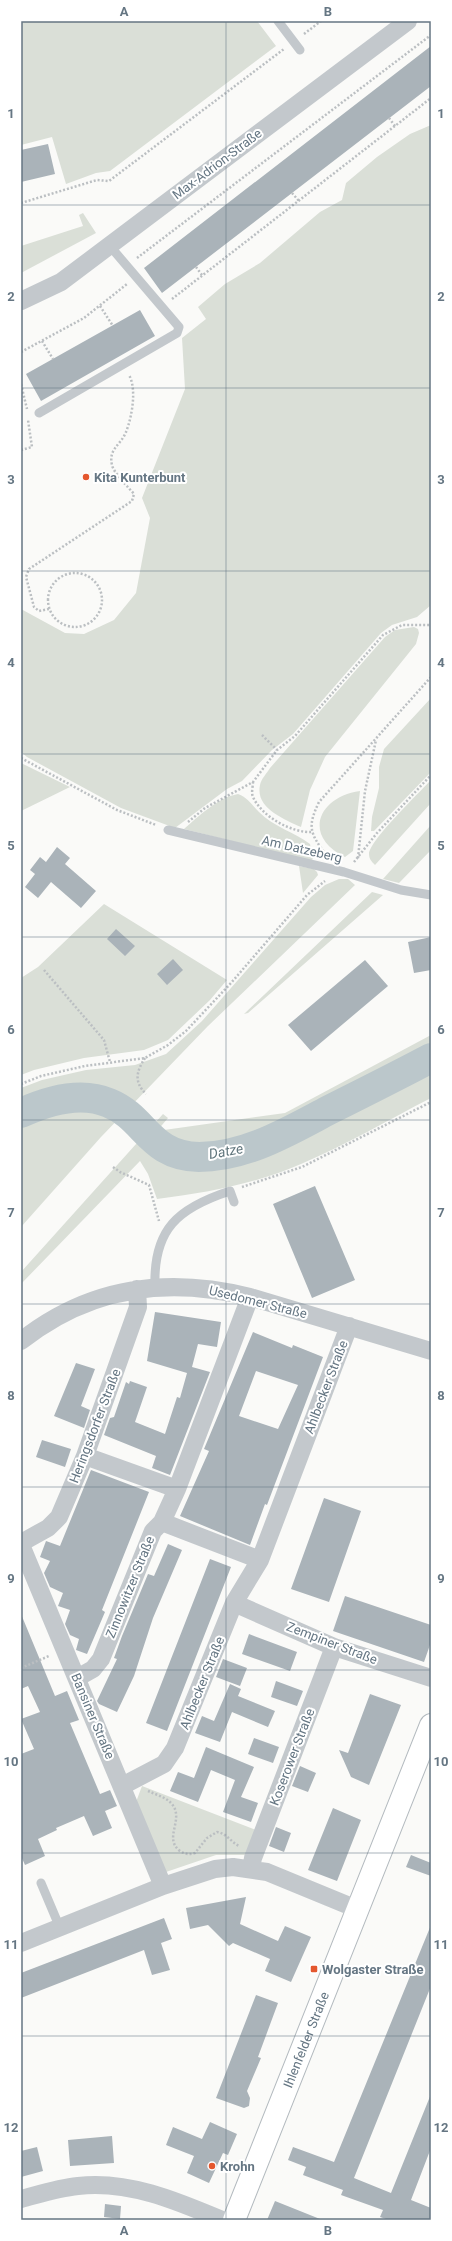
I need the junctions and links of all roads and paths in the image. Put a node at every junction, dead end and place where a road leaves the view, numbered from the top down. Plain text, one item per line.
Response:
1 (278, 21) edge
2 (321, 21) edge
3 (408, 21) edge
4 (431, 35) edge
5 (294, 41) junction
6 (300, 50) dead end
7 (431, 98) edge
8 (389, 118) dead end
9 (395, 126) junction
10 (292, 193) dead end
11 (299, 201) junction
12 (21, 203) edge
13 (109, 245) junction
14 (128, 266) junction
15 (196, 267) dead end
16 (136, 276) junction
17 (202, 276) junction
18 (21, 301) edge
19 (100, 306) junction
20 (162, 306) junction
21 (113, 326) dead end
22 (42, 341) junction
23 (21, 352) edge
24 (53, 360) dead end
25 (122, 365) junction
26 (39, 413) dead end
27 (49, 609) junction
28 (431, 625) edge
29 (431, 677) edge
30 (262, 735) dead end
31 (376, 738) junction
32 (277, 750) junction
33 (21, 758) edge
34 (431, 775) edge
35 (253, 782) junction
36 (172, 832) junction
37 (312, 832) junction
38 (344, 872) junction
39 (431, 895) edge
40 (44, 970) dead end
41 (145, 1058) junction
42 (110, 1062) junction
43 (21, 1084) edge
44 (146, 1094) dead end
45 (431, 1102) edge
46 (113, 1167) dead end
47 (230, 1191) junction
48 (234, 1202) dead end
49 (162, 1239) junction
50 (156, 1287) junction
51 (137, 1290) junction
52 (250, 1297) junction
53 (349, 1326) junction
54 (21, 1341) edge
55 (431, 1351) edge
56 (85, 1456) junction
57 (177, 1489) junction
58 (162, 1522) junction
59 (21, 1544) edge
60 (260, 1560) junction
61 (234, 1604) junction
62 (334, 1647) junction
63 (64, 1649) junction
64 (21, 1668) edge
65 (77, 1678) junction
66 (431, 1678) edge
67 (431, 1725) edge
68 (128, 1783) junction
69 (253, 1860) junction
70 (41, 1884) dead end
71 (163, 1886) junction
72 (357, 1909) junction
73 (60, 1928) junction
74 (21, 1943) edge
75 (21, 2199) edge
76 (222, 2220) edge
77 (234, 2220) edge

1 - 5 lane
2 - 5 path
3 - 13 street, Max-Adrion-Straße
4 - 14 path
5 - 6 lane
5 - 12 path
7 - 9 path
8 - 9 path
9 - 11 path
10 - 11 path
11 - 17 path
13 - 14 lane
13 - 18 street, Max-Adrion-Straße
14 - 16 lane
15 - 17 path
16 - 19 path
16 - 20 lane
17 - 20 path
19 - 21 path
19 - 22 path
20 - 25 lane
22 - 23 path
22 - 24 path
25 - 26 lane
25 - 27 path
27 - 27 path
28 - 32 path
29 - 31 path
30 - 32 path
31 - 34 path
31 - 37 path
32 - 35 path
33 - 36 path
35 - 36 path
35 - 37 path
36 - 38 lane, Am Datzeberg
37 - 38 path
38 - 39 lane, Am Datzeberg
38 - 41 path
40 - 42 path
41 - 42 path
41 - 44 path
42 - 43 path
45 - 47 path
46 - 49 path
47 - 48 lane
47 - 49 lane
49 - 50 lane
50 - 51 street, Usedomer Straße
50 - 52 street, Usedomer Straße
51 - 54 street, Usedomer Straße
51 - 56 street, Heringsdorfer Straße
52 - 53 street, Usedomer Straße
52 - 57 street, Zinnowitzer Straße
53 - 55 street, Usedomer Straße
53 - 60 street, Ahlbecker Straße
56 - 57 street
56 - 59 street, Heringsdorfer Straße
57 - 58 street, Zinnowitzer Straße
58 - 60 street
58 - 65 street, Zinnowitzer Straße
59 - 63 street, Bansiner Straße
60 - 61 street, Ahlbecker Straße
61 - 62 street, Zempiner Straße
61 - 68 street, Ahlbecker Straße
62 - 66 street, Zempiner Straße
62 - 69 street, Koserower Straße
63 - 64 path
63 - 65 street, Bansiner Straße
65 - 68 street, Bansiner Straße
67 - 72 main road, Ihlenfelder Straße
68 - 69 path
68 - 71 street, Bansiner Straße
69 - 71 street
69 - 72 street
70 - 73 lane
71 - 73 street
72 - 77 main road, Ihlenfelder Straße
73 - 74 street
75 - 76 street

